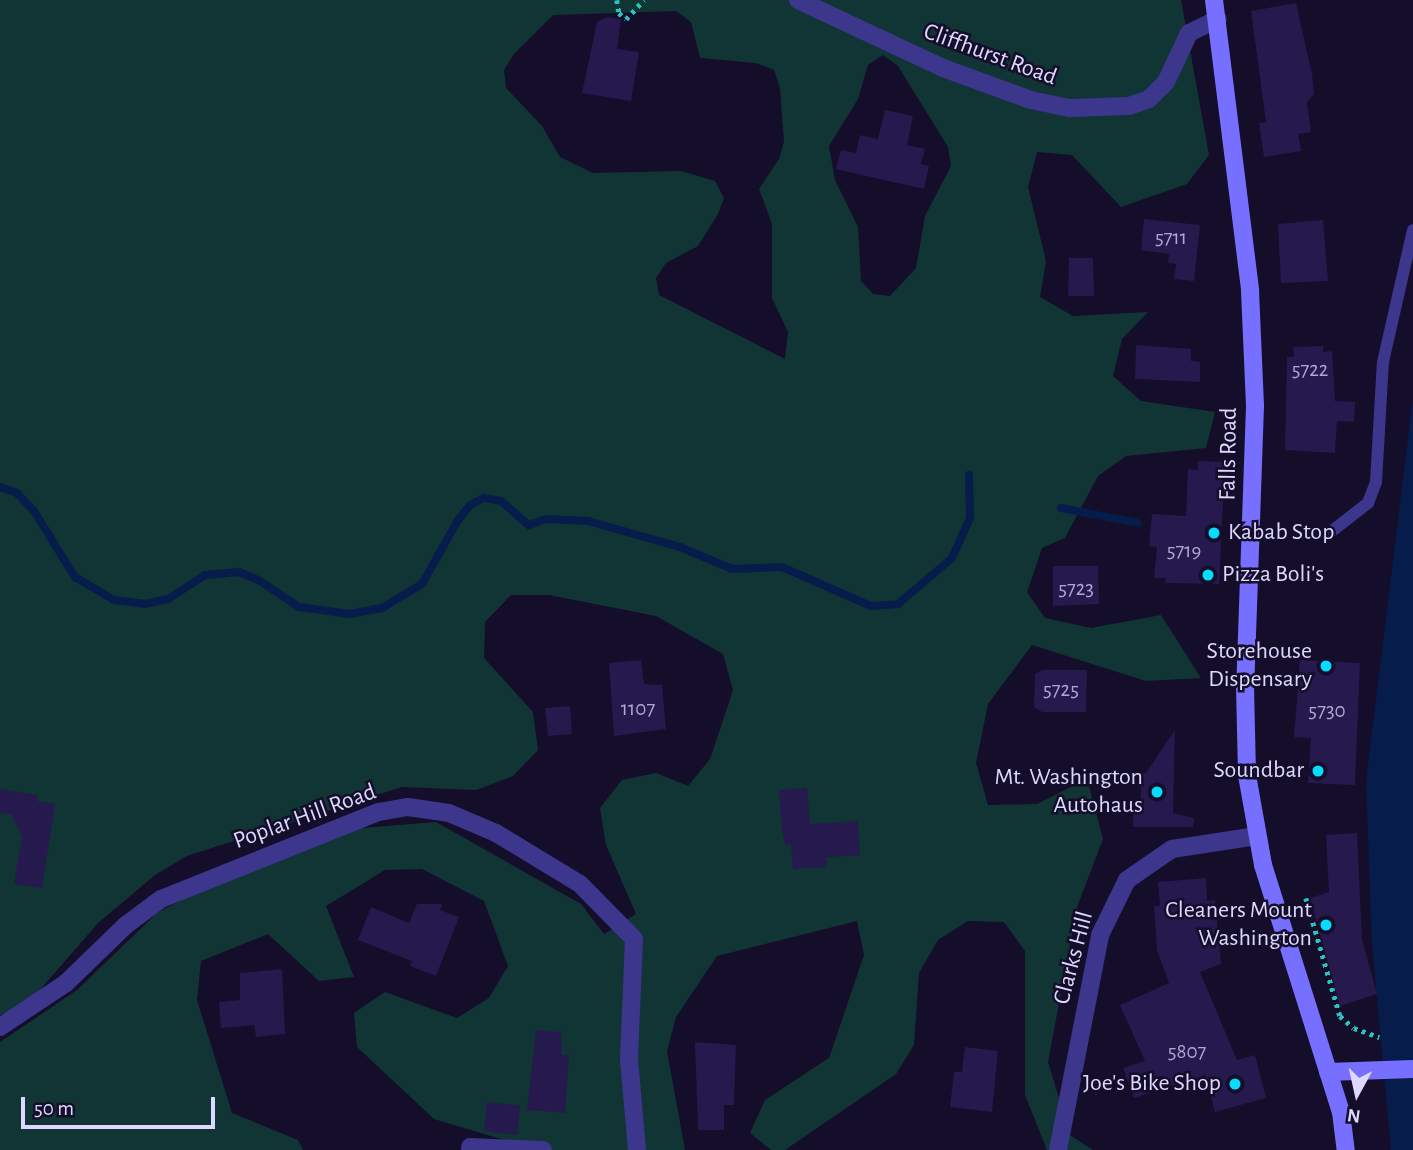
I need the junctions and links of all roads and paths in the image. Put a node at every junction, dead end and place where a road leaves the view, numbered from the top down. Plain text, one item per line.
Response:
1 (617, 0) edge
2 (643, 0) edge
3 (799, 0) edge
4 (1214, 0) edge
5 (1218, 19) junction
6 (1413, 230) edge
7 (1332, 531) dead end
8 (1257, 836) junction
9 (1306, 898) dead end
10 (0, 1027) edge
11 (1379, 1037) dead end
12 (1413, 1069) edge
13 (1328, 1072) junction
14 (470, 1147) dead end
15 (543, 1150) edge
16 (637, 1150) edge
17 (1058, 1150) edge
18 (1346, 1150) edge

1 - 2 path
3 - 5 street, Cliffhurst Road
4 - 5 main road, Falls Road
5 - 8 main road, Falls Road
6 - 7 lane
8 - 13 main road, Falls Road
8 - 17 street, Clarks Hill
9 - 11 path
10 - 16 street, Poplar Hill Road
12 - 13 main road
13 - 18 main road, Falls Road
14 - 15 street

